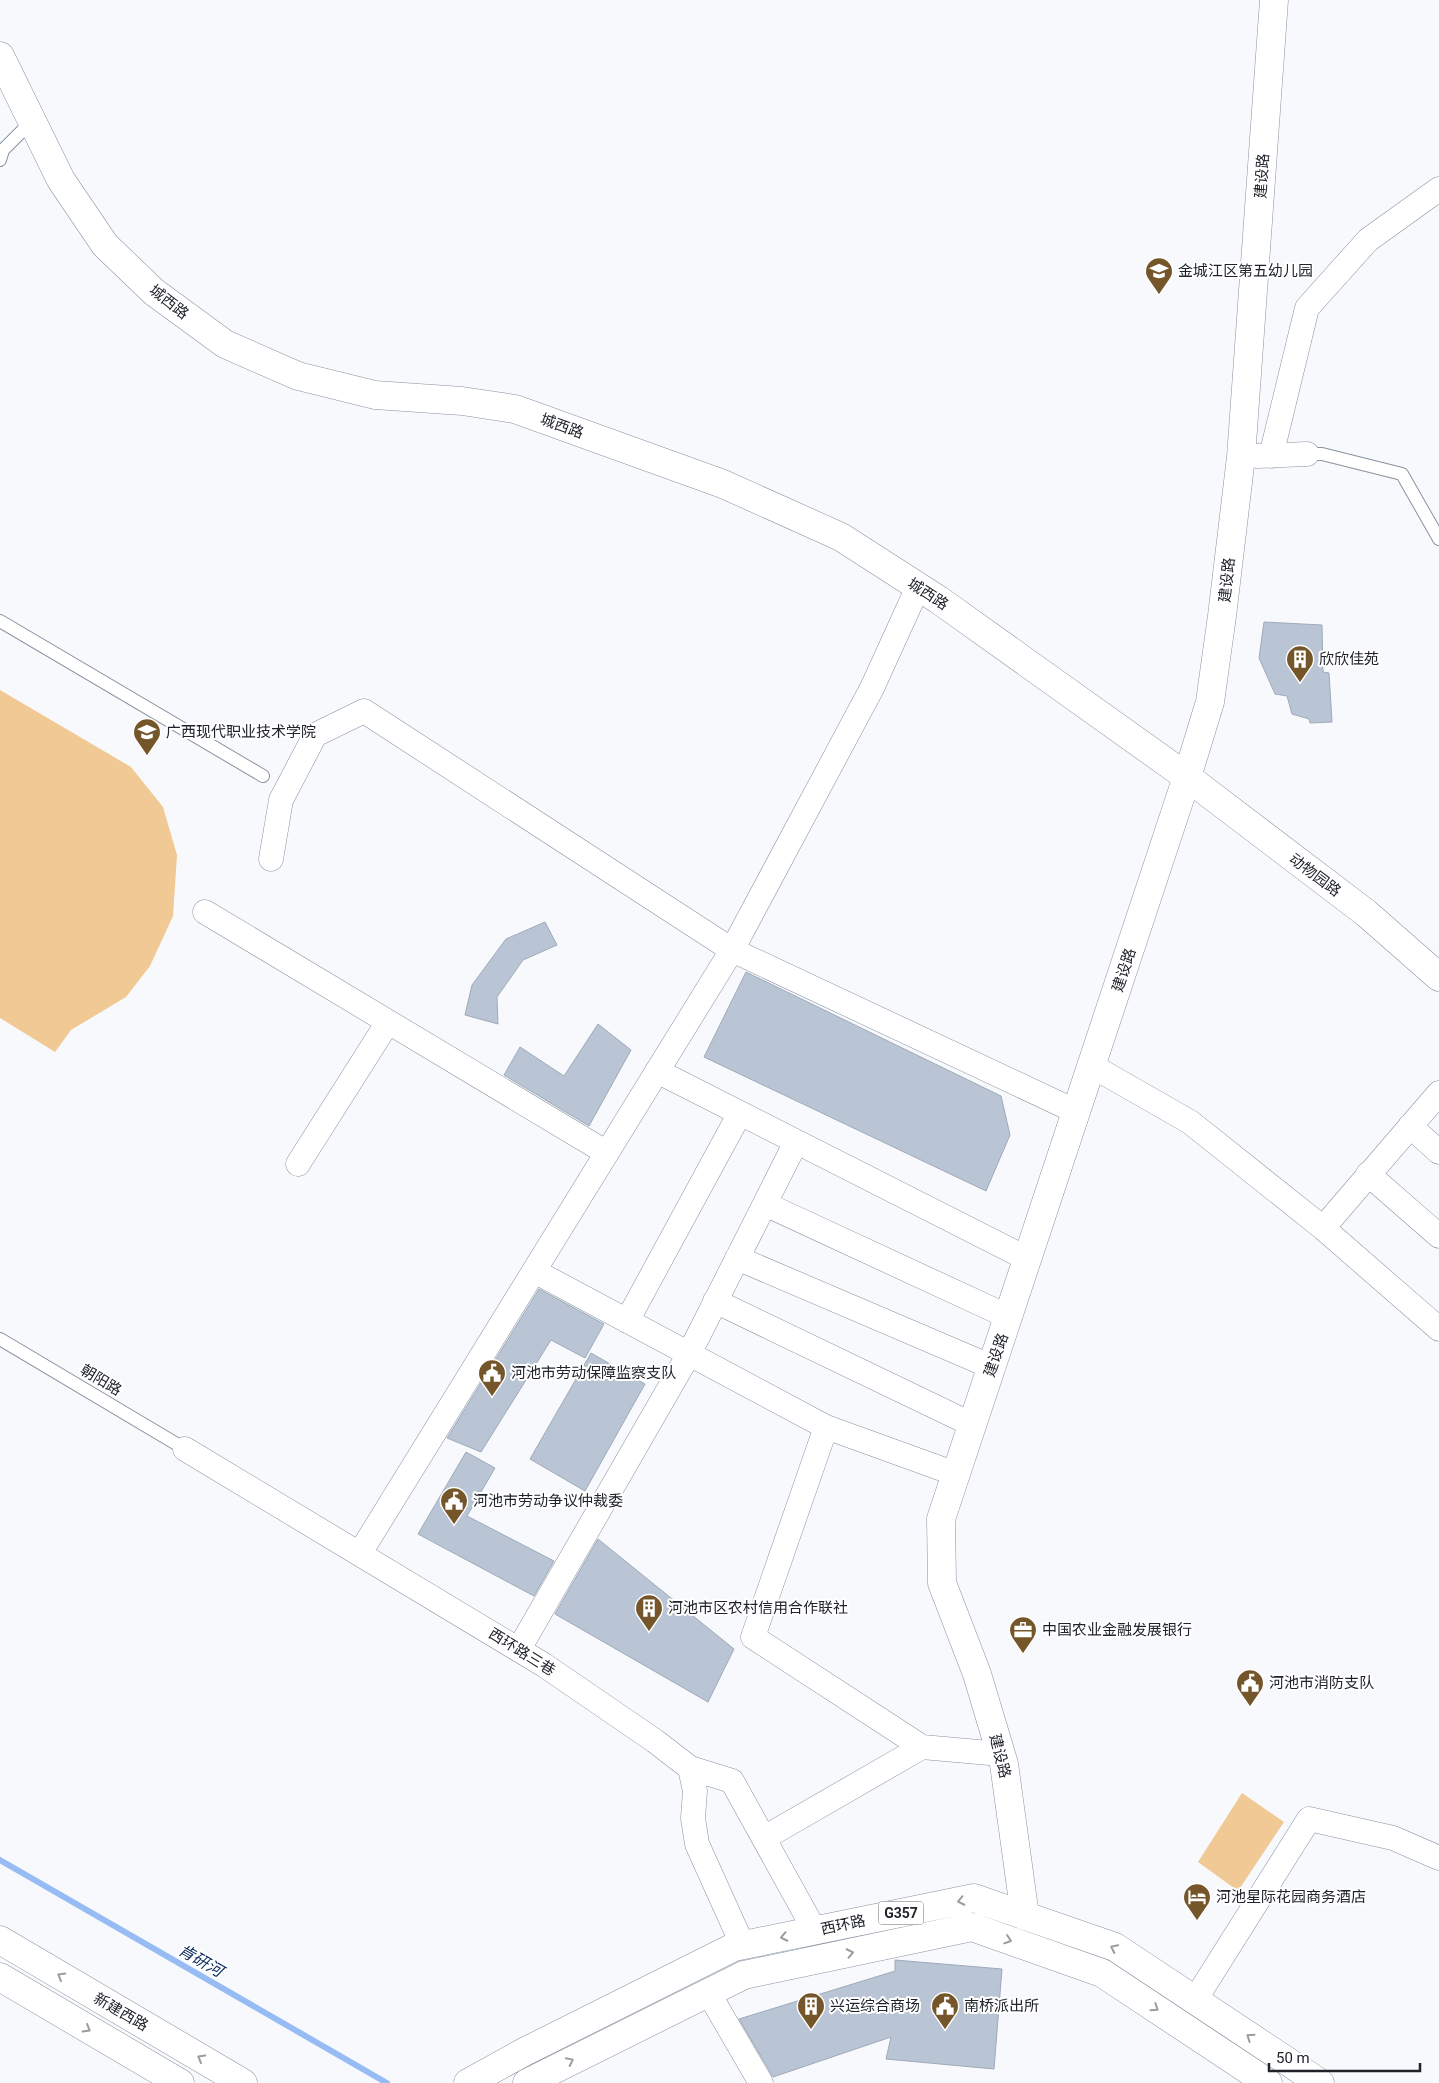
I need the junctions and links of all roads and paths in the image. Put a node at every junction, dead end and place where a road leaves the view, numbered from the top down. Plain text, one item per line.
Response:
1 (1274, 0) edge
2 (0, 56) edge
3 (32, 121) junction
4 (0, 160) edge
5 (1439, 189) edge
6 (1307, 454) joint
7 (1272, 456) junction
8 (1241, 457) junction
9 (1439, 539) edge
10 (918, 587) junction
11 (0, 621) edge
12 (263, 776) dead end
13 (1187, 777) junction
14 (271, 859) dead end
15 (205, 912) dead end
16 (732, 950) junction
17 (1439, 978) edge
18 (388, 1022) junction
19 (1092, 1066) junction
20 (657, 1071) junction
21 (1439, 1093) edge
22 (1077, 1112) junction
23 (740, 1113) junction
24 (1410, 1126) junction
25 (796, 1142) junction
26 (1439, 1152) edge
27 (606, 1153) junction
28 (298, 1164) dead end
29 (1368, 1174) junction
30 (765, 1204) junction
31 (1322, 1228) junction
32 (1439, 1236) edge
33 (737, 1258) junction
34 (1028, 1259) junction
35 (534, 1272) junction
36 (715, 1301) junction
37 (1009, 1317) junction
38 (627, 1322) junction
39 (1439, 1329) edge
40 (0, 1339) edge
41 (689, 1354) junction
42 (992, 1367) junction
43 (973, 1425) junction
44 (826, 1427) junction
45 (185, 1449) joint
46 (956, 1474) junction
47 (360, 1553) junction
48 (519, 1649) junction
49 (922, 1747) junction
50 (1001, 1754) junction
51 (690, 1768) junction
52 (764, 1838) junction
53 (1439, 1858) edge
54 (1025, 1916) junction
55 (815, 1931) junction
56 (0, 1940) edge
57 (743, 1946) junction
58 (0, 1977) edge
59 (708, 1992) junction
60 (1196, 2000) junction
61 (180, 2083) edge
62 (243, 2083) edge
63 (468, 2083) edge
64 (527, 2083) edge
65 (761, 2083) edge
66 (1268, 2083) edge
67 (1320, 2083) edge

1 - 8 main road, 建设路
2 - 3 main road, 城西路
3 - 4 lane
3 - 10 main road, 城西路
5 - 7 street
6 - 7 street
6 - 9 lane
7 - 8 street
8 - 13 main road, 建设路
10 - 13 main road, 城西路
10 - 16 street
11 - 12 lane
13 - 17 main road, 动物园路
13 - 19 main road, 建设路
14 - 16 street
15 - 18 street
16 - 20 street
16 - 22 street
18 - 27 street
18 - 28 street
19 - 22 main road, 建设路
19 - 31 street
20 - 23 street
20 - 27 street
21 - 24 street
22 - 34 main road, 建设路
23 - 25 street
23 - 38 street
24 - 26 street
24 - 29 street
25 - 30 street
25 - 34 street
27 - 35 street
29 - 31 street
29 - 32 street
30 - 33 street
30 - 37 street
31 - 39 street
33 - 36 street
33 - 42 street
34 - 37 main road, 建设路
35 - 38 street
35 - 47 street
36 - 41 street
36 - 43 street
37 - 42 main road, 建设路
38 - 41 street
40 - 45 lane, 朝阳路
41 - 44 street
41 - 48 street
42 - 43 main road, 建设路
43 - 46 main road, 建设路
44 - 46 street
44 - 49 street
45 - 47 street, 西环路三巷
46 - 50 main road, 建设路
47 - 48 street, 西环路三巷
48 - 51 street, 西环路三巷
49 - 50 street
49 - 52 street
50 - 54 main road, 建设路
51 - 52 street
51 - 57 street
52 - 55 street
53 - 60 street
54 -> 55 main road, 西环路 / G357
60 -> 54 main road, 西环路 / G357
55 -> 57 main road, 西环路 / G357
62 -> 56 main road, 新建西路
57 - 63 main road, 西环路 / G357
58 -> 61 main road, 新建西路
64 -> 59 main road, 西环路 / G357
59 - 65 street
59 -> 66 main road, 西环路 / G357
67 -> 60 main road, 西环路 / G357

